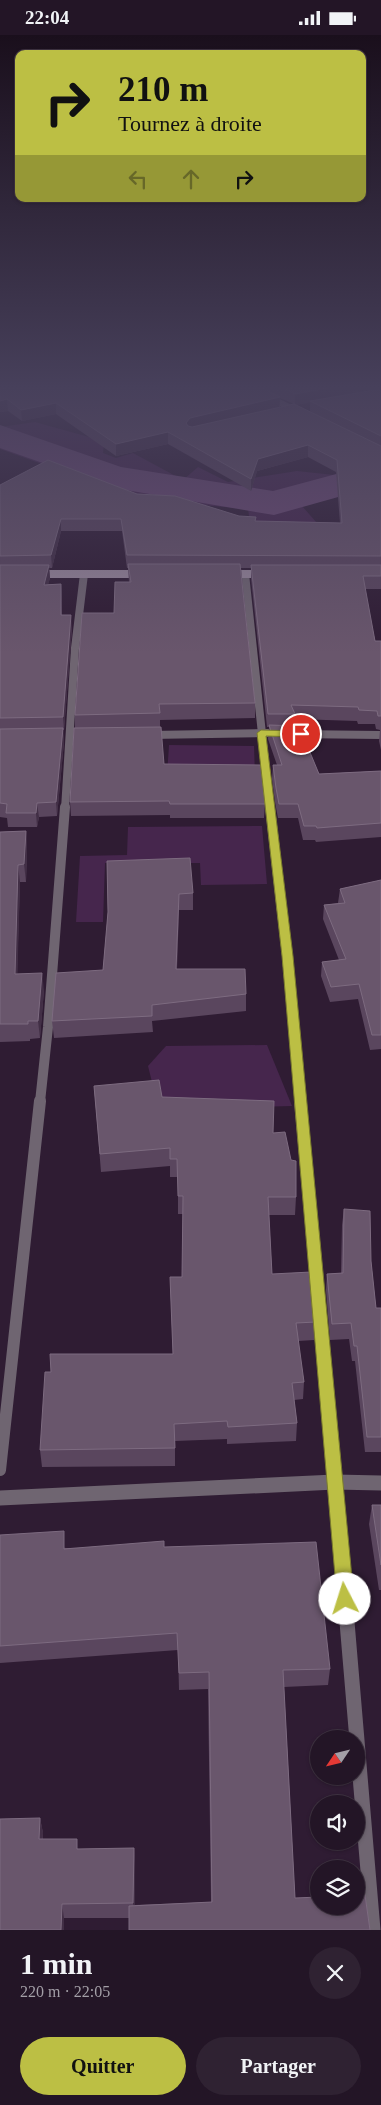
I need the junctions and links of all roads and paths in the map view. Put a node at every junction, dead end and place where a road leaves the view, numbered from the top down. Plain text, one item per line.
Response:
1 (28, 573) edge
2 (84, 574) junction
3 (150, 574) edge
4 (217, 574) edge
5 (246, 574) junction
6 (274, 574) edge
7 (261, 733) junction
8 (137, 735) edge
9 (381, 735) edge
10 (0, 1470) edge
11 (335, 1482) junction
12 (381, 1483) edge
13 (0, 1498) edge
14 (373, 1930) edge

1 - 2 street
2 - 3 street
2 - 10 street
4 - 5 street
5 - 6 street
5 - 7 street
7 - 8 street
7 - 9 street
7 - 11 street
11 - 12 street
11 - 13 street
11 - 14 street

